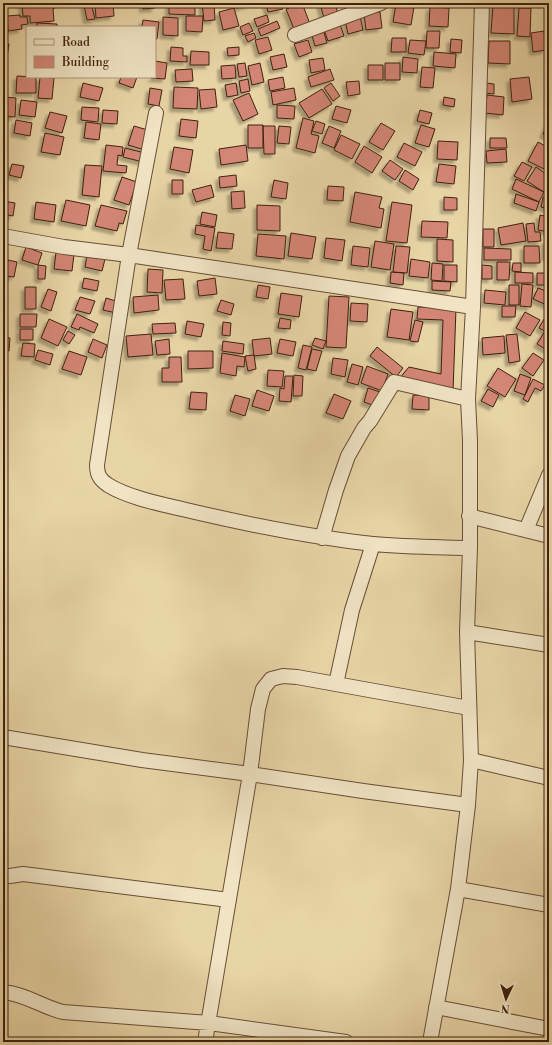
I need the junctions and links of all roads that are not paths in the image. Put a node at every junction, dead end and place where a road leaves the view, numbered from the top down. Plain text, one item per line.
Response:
1 (381, 3) edge
2 (482, 3) edge
3 (295, 35) dead end
4 (156, 113) dead end
5 (3, 236) edge
6 (129, 255) junction
7 (474, 307) junction
8 (468, 399) junction
9 (549, 475) edge
10 (469, 516) junction
11 (526, 530) junction
12 (549, 536) edge
13 (322, 538) junction
14 (373, 544) junction
15 (470, 548) junction
16 (467, 632) junction
17 (549, 645) edge
18 (336, 684) junction
19 (469, 708) junction
20 (3, 737) edge
21 (471, 760) junction
22 (250, 774) junction
23 (549, 778) edge
24 (468, 805) junction
25 (3, 876) edge
26 (458, 889) junction
27 (229, 900) junction
28 (549, 905) edge
29 (3, 992) edge
30 (436, 1007) junction
31 (209, 1023) junction
32 (549, 1029) edge
33 (206, 1042) edge
34 (346, 1042) edge
35 (430, 1042) edge

1 - 3 street
2 - 7 street
4 - 6 street
5 - 6 street
6 - 7 street
6 - 13 street
7 - 8 street
8 - 10 street
8 - 13 street
9 - 11 street
10 - 11 street
10 - 15 street
11 - 12 street
13 - 14 street
14 - 15 street
14 - 18 street
15 - 16 street
16 - 17 street
16 - 19 street
18 - 19 street
18 - 22 street
19 - 21 street
20 - 22 street
21 - 23 street
21 - 24 street
22 - 24 street
22 - 27 street
24 - 26 street
25 - 27 street
26 - 28 street
26 - 30 street
27 - 31 street
29 - 31 street
30 - 32 street
30 - 35 street
31 - 33 street
31 - 34 street

